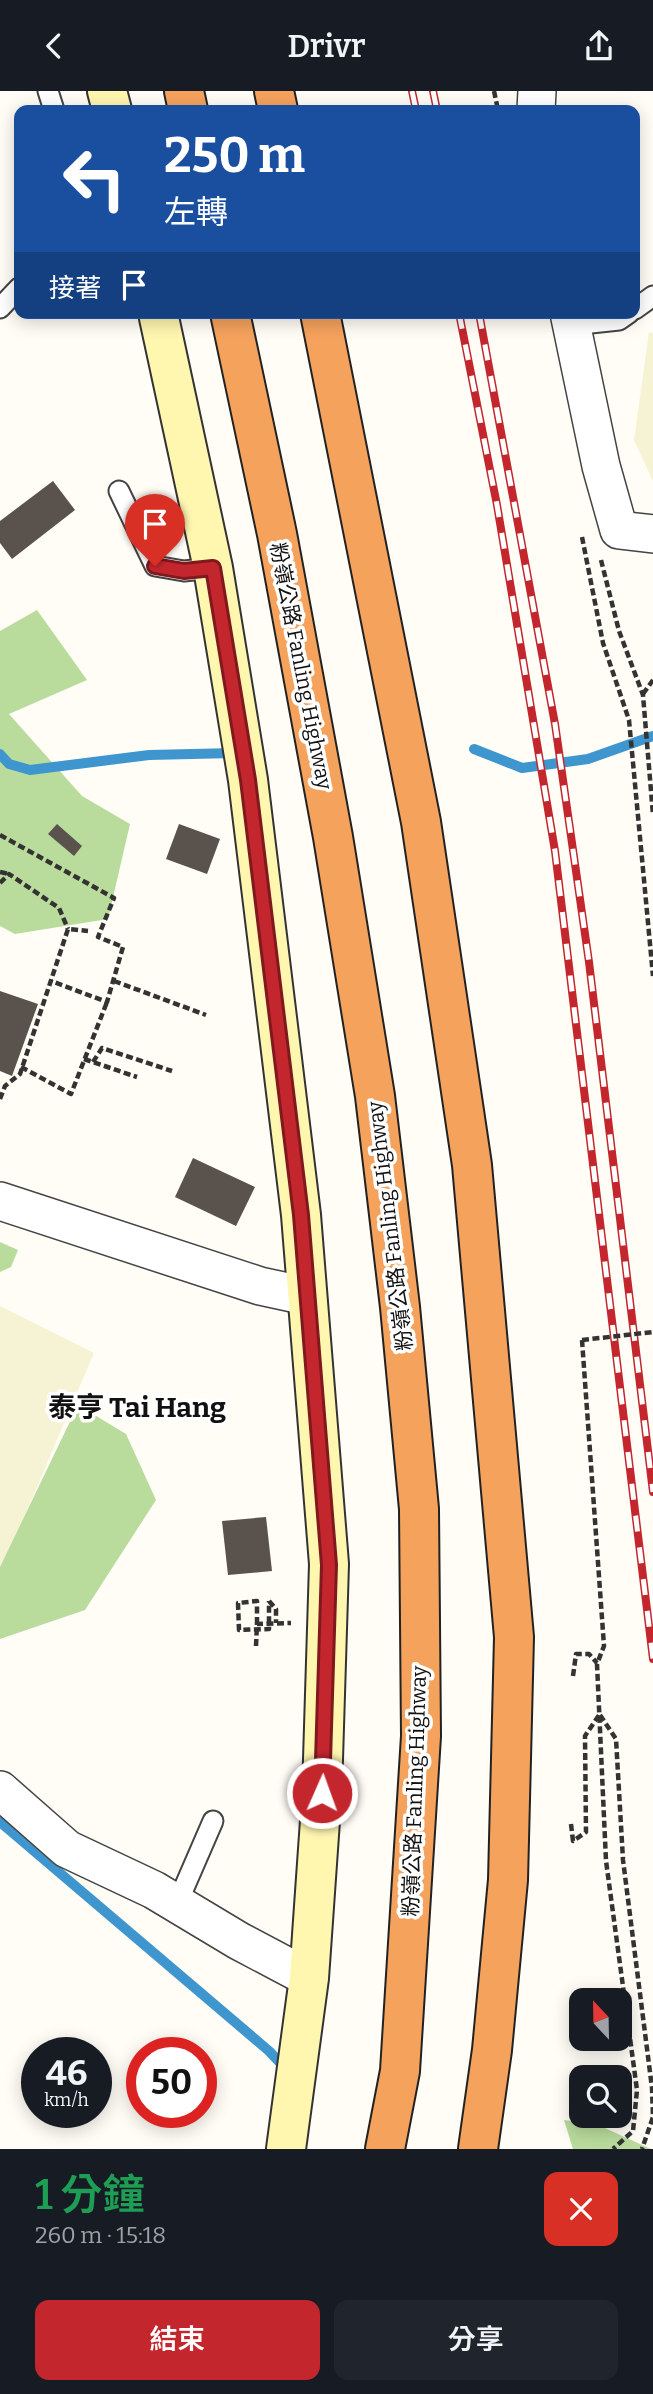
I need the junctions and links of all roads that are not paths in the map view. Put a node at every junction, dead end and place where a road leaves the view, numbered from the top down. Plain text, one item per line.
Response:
1 (14, 293) edge
2 (0, 308) edge
3 (159, 319) edge
4 (231, 319) edge
5 (321, 319) edge
6 (570, 319) edge
7 (621, 319) edge
8 (119, 491) dead end
9 (624, 540) edge
10 (213, 568) junction
11 (0, 1201) edge
12 (306, 1297) junction
13 (0, 1790) edge
14 (213, 1821) dead end
15 (177, 1904) junction
16 (309, 1978) junction
17 (286, 2149) edge
18 (385, 2149) edge
19 (478, 2149) edge

1 - 2 lane
3 - 10 main road
4 - 18 highway, 粉嶺公路 Fanling Highway
5 - 19 highway
6 - 7 lane
6 - 9 street
8 - 10 lane
10 - 12 main road
11 - 12 street
12 - 16 main road
13 - 15 street
14 - 15 lane
15 - 16 street
16 - 17 main road

